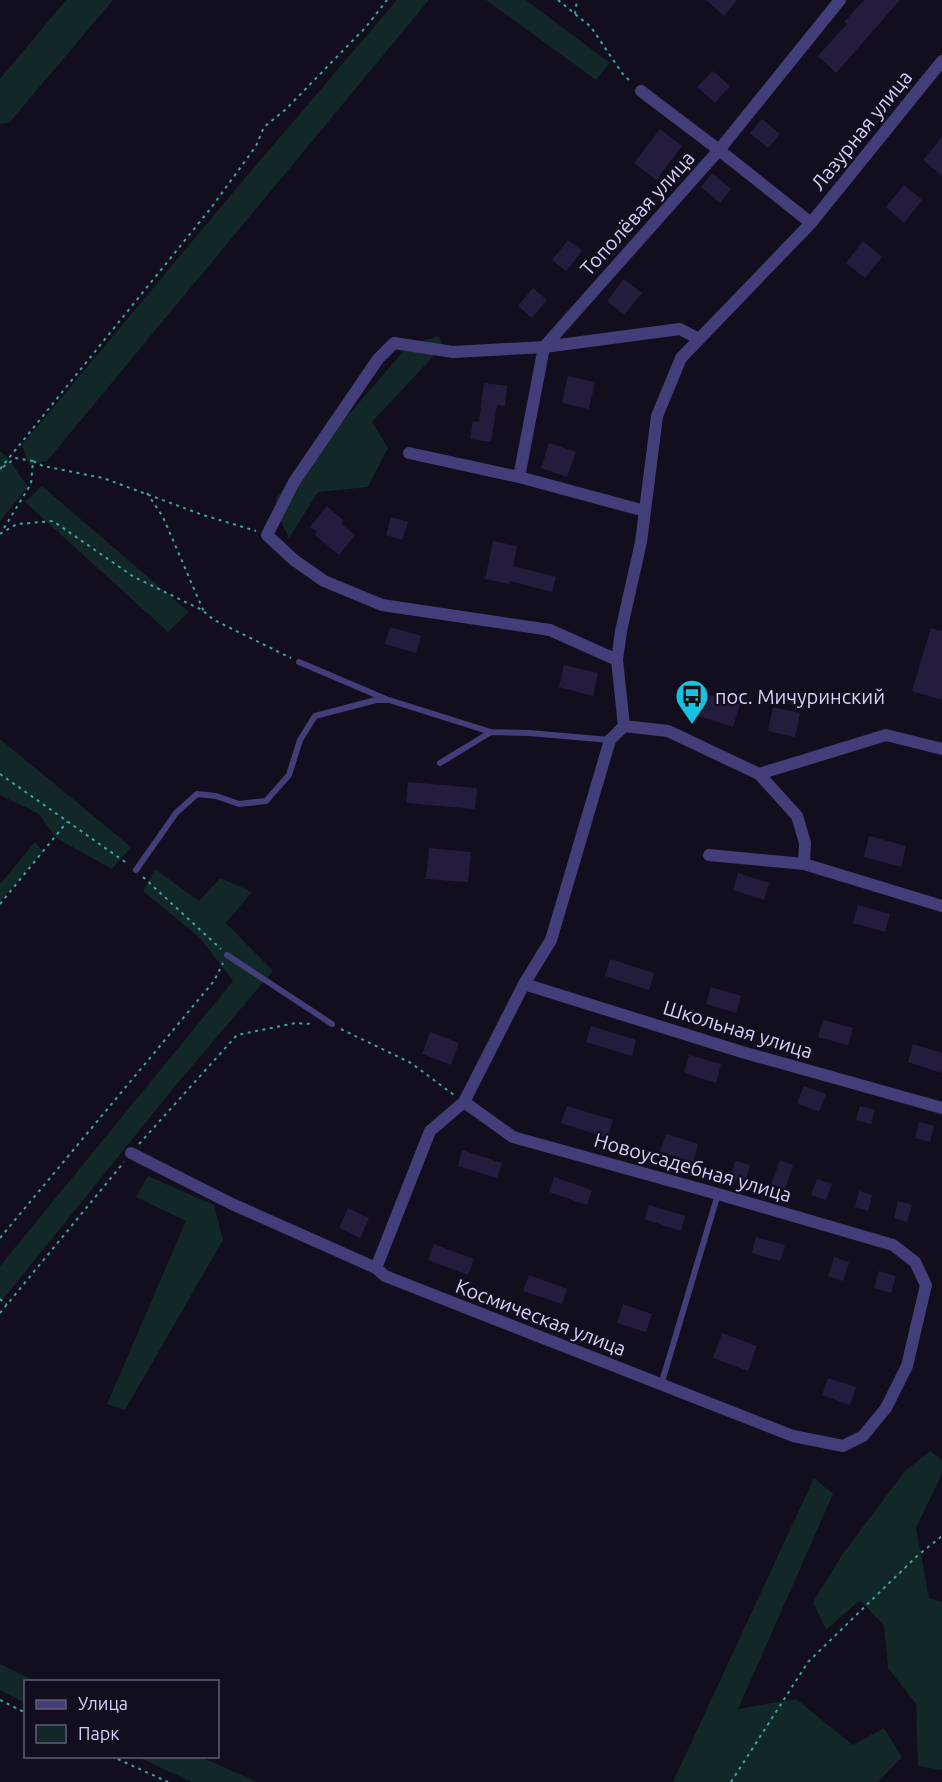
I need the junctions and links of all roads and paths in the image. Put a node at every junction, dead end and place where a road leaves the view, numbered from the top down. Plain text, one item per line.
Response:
1 (387, 0) edge
2 (558, 0) edge
3 (577, 0) edge
4 (840, 0) edge
5 (575, 14) junction
6 (942, 61) edge
7 (641, 91) joint
8 (719, 150) junction
9 (811, 224) junction
10 (699, 339) junction
11 (544, 347) junction
12 (409, 453) dead end
13 (33, 461) junction
14 (0, 469) edge
15 (519, 477) junction
16 (147, 493) junction
17 (645, 511) junction
18 (3, 531) junction
19 (0, 534) edge
20 (267, 535) junction
21 (204, 612) junction
22 (617, 660) junction
23 (300, 662) joint
24 (389, 700) junction
25 (624, 726) junction
26 (491, 732) junction
27 (610, 740) junction
28 (942, 749) edge
29 (440, 763) dead end
30 (0, 774) edge
31 (759, 774) junction
32 (67, 822) junction
33 (708, 855) dead end
34 (804, 864) junction
35 (136, 870) junction
36 (0, 904) edge
37 (942, 906) edge
38 (226, 955) junction
39 (524, 984) junction
40 (332, 1024) junction
41 (464, 1102) junction
42 (942, 1108) edge
43 (131, 1154) junction
44 (718, 1194) junction
45 (0, 1238) edge
46 (376, 1268) junction
47 (0, 1299) edge
48 (7, 1305) junction
49 (0, 1313) edge
50 (661, 1385) junction
51 (843, 1446) joint
52 (942, 1536) edge
53 (0, 1700) edge
54 (24, 1712) edge
55 (115, 1758) edge
56 (168, 1782) edge
57 (731, 1782) edge

1 - 14 path
2 - 5 path
3 - 5 path
4 - 8 street, Тополёвая улица
5 - 7 path
6 - 9 street, Лазурная улица
7 - 8 street
8 - 9 street
8 - 11 street, Тополёвая улица
9 - 10 street, Лазурная улица
10 - 11 street
10 - 17 street, Лазурная улица
11 - 15 street
11 - 20 street
12 - 15 street
13 - 14 path
13 - 16 path
13 - 18 path
15 - 17 street
16 - 20 path
16 - 21 path
17 - 22 street, Лазурная улица
18 - 19 path
18 - 21 path
20 - 22 street
21 - 23 path
22 - 25 street, Лазурная улица
23 - 24 lane
24 - 26 lane
24 - 35 lane
25 - 27 street
25 - 31 street
26 - 27 lane
26 - 29 lane
27 - 39 street
28 - 31 street
30 - 32 path
31 - 34 street
32 - 35 path
32 - 36 path
33 - 34 street
34 - 37 street
35 - 38 path
38 - 40 lane
38 - 45 path
39 - 41 street
39 - 42 street, Школьная улица
40 - 41 path
40 - 43 path
41 - 44 street, Новоусадебная улица
41 - 46 street
43 - 46 street, Космическая улица
43 - 48 path
44 - 50 lane
44 - 51 street, Новоусадебная улица
46 - 50 street, Космическая улица
47 - 48 path
48 - 49 path
50 - 51 street, Космическая улица
52 - 57 path
53 - 54 path
55 - 56 path

